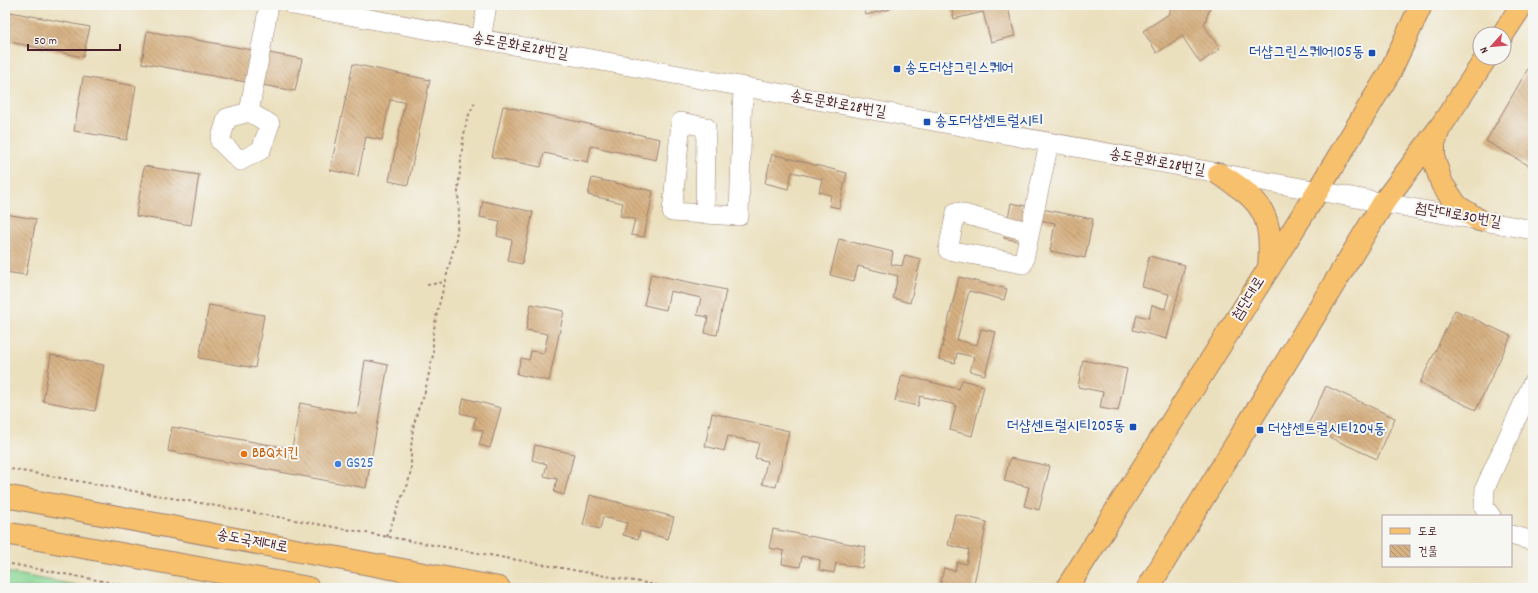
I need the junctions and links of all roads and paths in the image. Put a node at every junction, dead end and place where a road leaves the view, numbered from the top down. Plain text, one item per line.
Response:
1 (269, 5) edge
2 (293, 5) edge
3 (487, 5) edge
4 (1421, 5) edge
5 (1522, 5) edge
6 (1508, 26) edge
7 (481, 40) junction
8 (1481, 66) edge
9 (744, 87) junction
10 (475, 102) dead end
11 (249, 112) dead end
12 (1441, 126) junction
13 (1049, 143) junction
14 (1219, 174) junction
15 (1318, 192) junction
16 (1384, 202) junction
17 (705, 214) dead end
18 (1479, 220) junction
19 (1024, 230) dead end
20 (1533, 230) edge
21 (1269, 268) junction
22 (445, 282) junction
23 (426, 285) dead end
24 (1533, 382) edge
25 (5, 468) edge
26 (5, 496) edge
27 (1490, 515) edge
28 (5, 533) edge
29 (1512, 535) edge
30 (387, 537) junction
31 (1533, 541) edge
32 (5, 563) edge
33 (140, 588) edge
34 (308, 588) edge
35 (499, 588) edge
36 (673, 588) edge
37 (1067, 588) edge
38 (1148, 588) edge

1 - 11 street
2 - 7 street, 송도문화로28번길
3 - 7 street
4 - 15 main road, 첨단대로
5 - 6 main road
7 - 9 street, 송도문화로28번길
8 - 12 main road
9 - 13 street, 송도문화로28번길
9 - 17 street
10 - 22 path
12 - 16 main road
12 - 18 main road
13 - 14 street, 송도문화로28번길
13 - 19 street
14 - 15 street, 송도문화로28번길
14 - 21 main road
15 - 16 street, 송도문화로28번길
15 - 21 main road, 첨단대로
16 - 18 street, 첨단대로30번길
16 - 38 main road
18 - 20 street, 첨단대로30번길
21 - 37 main road, 첨단대로
22 - 23 path
22 - 30 path
24 - 27 street
25 - 30 path
26 - 35 main road, 송도국제대로
28 - 34 main road
29 - 31 street
30 - 36 path
32 - 33 path

